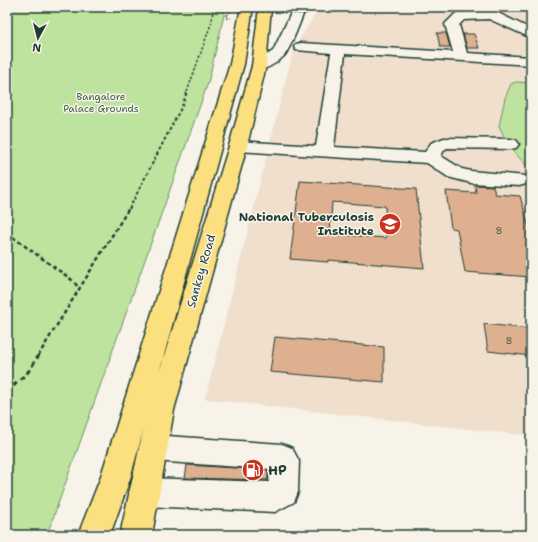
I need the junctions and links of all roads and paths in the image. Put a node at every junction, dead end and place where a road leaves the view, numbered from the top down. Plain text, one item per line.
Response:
1 (213, 7) edge
2 (265, 7) edge
3 (480, 7) edge
4 (301, 9) edge
5 (236, 12) edge
6 (491, 15) junction
7 (531, 34) edge
8 (301, 48) dead end
9 (338, 51) junction
10 (461, 56) junction
11 (531, 61) edge
12 (259, 66) junction
13 (510, 144) dead end
14 (238, 146) junction
15 (324, 152) junction
16 (431, 158) junction
17 (519, 180) dead end
18 (7, 233) edge
19 (80, 289) junction
20 (7, 392) edge
21 (153, 448) junction
22 (144, 492) junction
23 (99, 528) edge
24 (136, 535) edge

1 - 19 path
2 - 12 main road, Sankey Road
3 - 6 street
4 - 5 path, bridge
4 - 12 street
5 - 23 main road, Sankey Road
6 - 7 street
6 - 10 street
8 - 9 street
9 - 10 street
9 - 15 street
10 - 11 street
12 - 14 main road, Sankey Road
13 - 16 street
14 - 15 street
14 - 21 main road, Sankey Road
15 - 16 street
16 - 17 street
18 - 19 path
19 - 20 path
21 - 22 main road, Sankey Road
21 - 22 street
22 - 24 main road, Sankey Road

